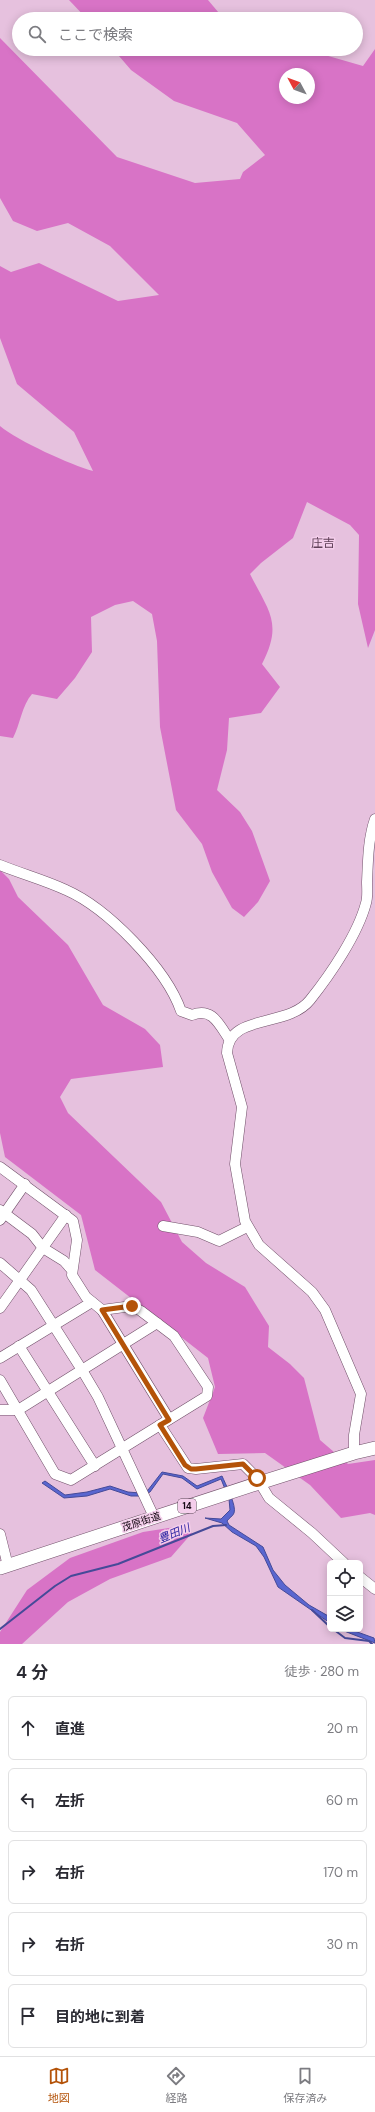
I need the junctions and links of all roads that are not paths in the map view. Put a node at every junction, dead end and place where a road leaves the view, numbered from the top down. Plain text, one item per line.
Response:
1 (375, 819) edge
2 (0, 866) edge
3 (229, 1038) junction
4 (0, 1166) edge
5 (25, 1184) junction
6 (66, 1214) junction
7 (2, 1215) edge
8 (163, 1226) dead end
9 (247, 1227) junction
10 (43, 1248) junction
11 (0, 1263) edge
12 (71, 1269) junction
13 (21, 1280) junction
14 (92, 1302) junction
15 (0, 1308) edge
16 (102, 1310) junction
17 (157, 1323) junction
18 (54, 1325) junction
19 (122, 1345) junction
20 (20, 1346) junction
21 (0, 1358) edge
22 (82, 1370) junction
23 (0, 1380) edge
24 (48, 1392) junction
25 (0, 1410) edge
26 (18, 1410) junction
27 (165, 1422) junction
28 (123, 1448) junction
29 (375, 1448) edge
30 (354, 1453) junction
31 (95, 1466) junction
32 (259, 1483) junction
33 (154, 1517) junction
34 (0, 1534) edge
35 (341, 1560) edge
36 (4, 1567) edge
37 (363, 1579) edge
38 (375, 1589) edge

1 - 3 street
2 - 3 street
3 - 9 street
4 - 5 street
5 - 6 street
5 - 7 street
6 - 10 street
6 - 12 street
7 - 10 street
8 - 9 street
9 - 30 street
10 - 12 street
10 - 13 street
11 - 13 street
12 - 14 street
13 - 15 street
13 - 18 street
14 - 16 street
14 - 18 street
16 - 17 street
16 - 19 street
17 - 19 street
17 - 27 street
18 - 20 street
18 - 22 street
19 - 22 street
19 - 27 street
20 - 21 street
20 - 24 street
22 - 24 street
22 - 28 street
23 - 26 street
24 - 26 street
24 - 31 street
25 - 26 street
26 - 31 street
27 - 28 street
27 - 32 street
28 - 31 street
28 - 33 street
29 - 30 main road, 茂原街道 / 14
30 - 32 main road, 茂原街道 / 14
32 - 33 main road, 茂原街道 / 14
32 - 35 street
33 - 36 main road, 茂原街道 / 14
34 - 36 street
37 - 38 street

